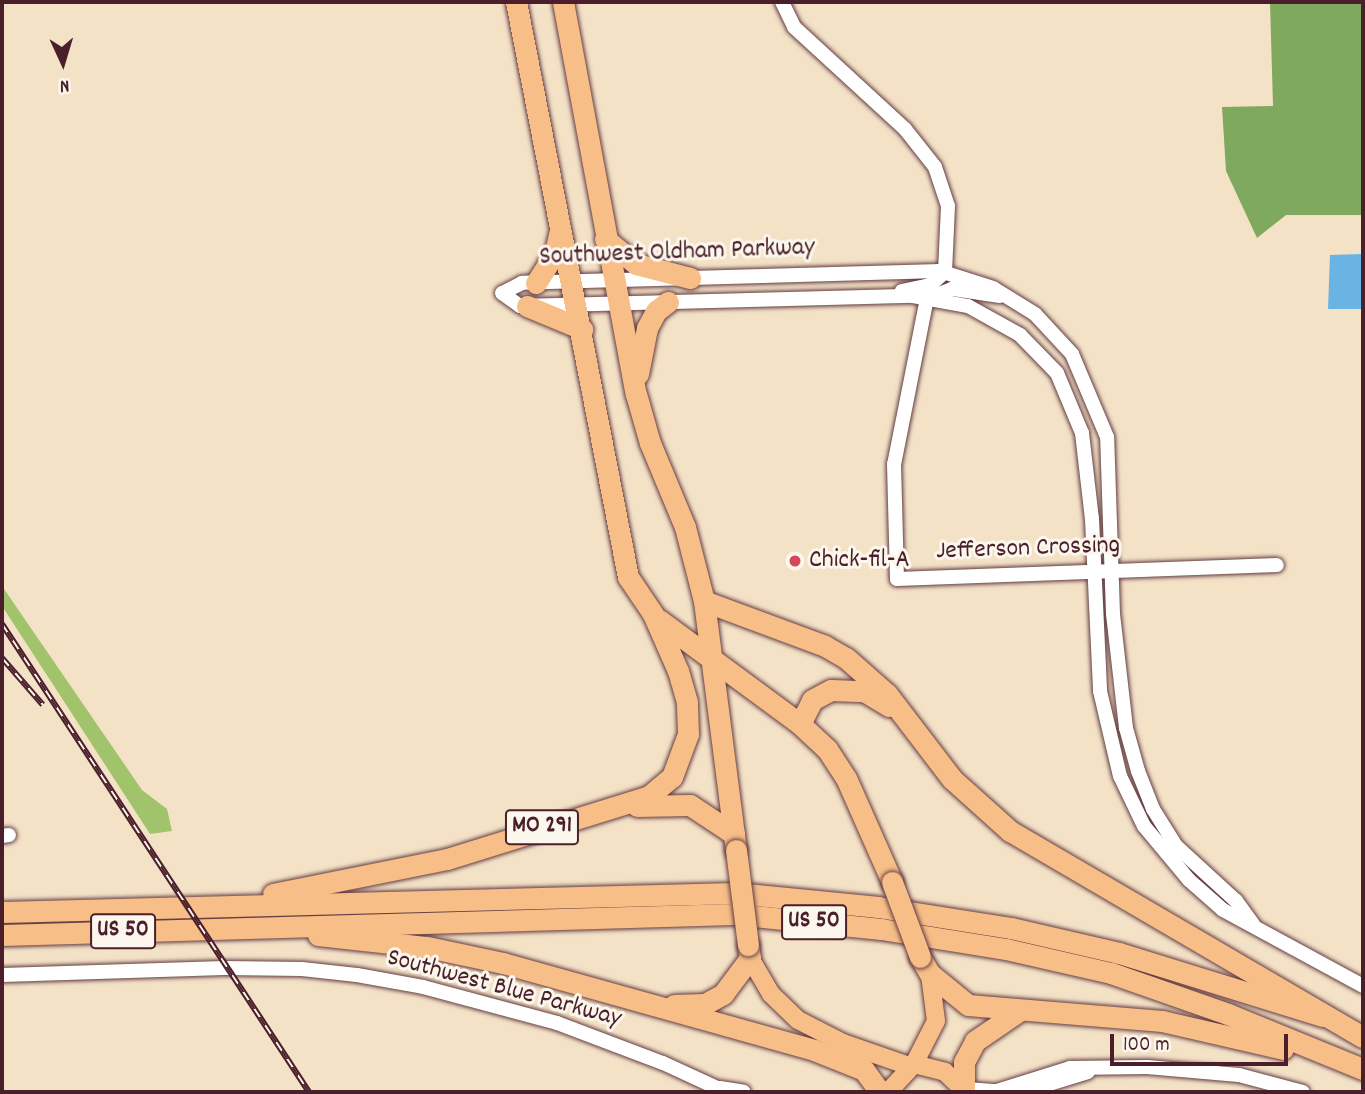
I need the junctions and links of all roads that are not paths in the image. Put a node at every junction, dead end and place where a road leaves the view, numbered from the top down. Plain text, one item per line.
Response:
1 (516, 2) edge
2 (563, 2) edge
3 (782, 2) edge
4 (561, 224) junction
5 (605, 239) junction
6 (945, 272) junction
7 (690, 278) junction
8 (613, 281) junction
9 (573, 282) junction
10 (536, 283) junction
11 (886, 295) junction
12 (1011, 297) junction
13 (927, 298) junction
14 (668, 302) junction
15 (617, 304) junction
16 (578, 305) junction
17 (527, 306) junction
18 (582, 329) junction
19 (636, 394) junction
20 (1277, 565) dead end
21 (1093, 570) junction
22 (1112, 570) junction
23 (704, 601) junction
24 (653, 614) junction
25 (712, 659) junction
26 (910, 721) junction
27 (800, 724) junction
28 (1133, 758) junction
29 (1116, 763) junction
30 (612, 809) junction
31 (735, 842) junction
32 (237, 903) junction
33 (2, 912) edge
34 (1253, 924) junction
35 (243, 926) junction
36 (2, 935) edge
37 (749, 951) junction
38 (925, 965) junction
39 (2, 975) edge
40 (1363, 986) edge
41 (653, 1005) junction
42 (1020, 1011) junction
43 (1322, 1016) junction
44 (1363, 1037) edge
45 (911, 1065) junction
46 (1099, 1068) junction
47 (1363, 1070) edge
48 (723, 1090) edge
49 (965, 1090) edge
50 (744, 1092) edge
51 (880, 1092) edge
52 (888, 1092) edge
53 (1024, 1092) edge
54 (1303, 1092) edge

1 - 4 highway, MO 291
2 - 5 highway
3 - 6 street
4 - 9 highway, MO 291
4 - 10 highway
5 - 7 highway
5 - 8 highway
6 - 7 street, Southwest Oldham Parkway
6 - 11 street
6 - 12 street, Southwest Oldham Parkway
7 - 8 street, Southwest Oldham Parkway
8 - 9 street, Southwest Oldham Parkway
8 - 15 highway
9 - 10 street, Southwest Oldham Parkway
9 - 16 highway, MO 291
10 - 17 street, Southwest Oldham Parkway
11 - 13 street, Southwest Oldham Parkway
11 - 14 street, Southwest Oldham Parkway
12 - 13 street
12 - 22 street, Southwest Oldham Parkway
13 - 21 street, Southwest Oldham Parkway
13 - 21 street, Jefferson Crossing
14 - 15 street, Southwest Oldham Parkway
14 - 19 highway
15 - 16 street, Southwest Oldham Parkway
15 - 19 highway
16 - 17 street, Southwest Oldham Parkway
16 - 18 highway, MO 291
17 - 18 highway
18 - 24 highway, MO 291
19 - 23 highway
20 - 22 street, Jefferson Crossing
21 - 22 street, Jefferson Crossing
21 - 29 street, Southwest Oldham Parkway
22 - 28 street, Southwest Oldham Parkway
23 - 25 highway
23 - 26 highway
24 - 25 highway
24 - 30 highway, MO 291
25 - 27 highway
25 - 31 highway
26 - 27 highway
26 - 43 highway
27 - 38 highway, bridge
28 - 29 street
28 - 34 street, Southwest Oldham Parkway
29 - 34 street, Southwest Oldham Parkway
30 - 31 highway, MO 291
30 - 32 highway, MO 291
31 - 37 highway, bridge
32 - 33 highway, US 50
32 - 43 highway, US 50
34 - 40 street, Southwest Oldham Parkway
35 - 36 highway, US 50
35 - 41 highway
35 - 47 highway, US 50
37 - 41 highway
37 - 45 main road
38 - 42 highway
38 - 45 main road
39 - 48 street, Southwest Blue Parkway
41 - 51 highway
42 - 47 highway
42 - 49 highway
43 - 44 highway, US 50
45 - 49 main road
45 - 52 main road
46 - 49 street
46 - 53 street
46 - 54 street
48 - 50 street, Southwest Blue Parkway

